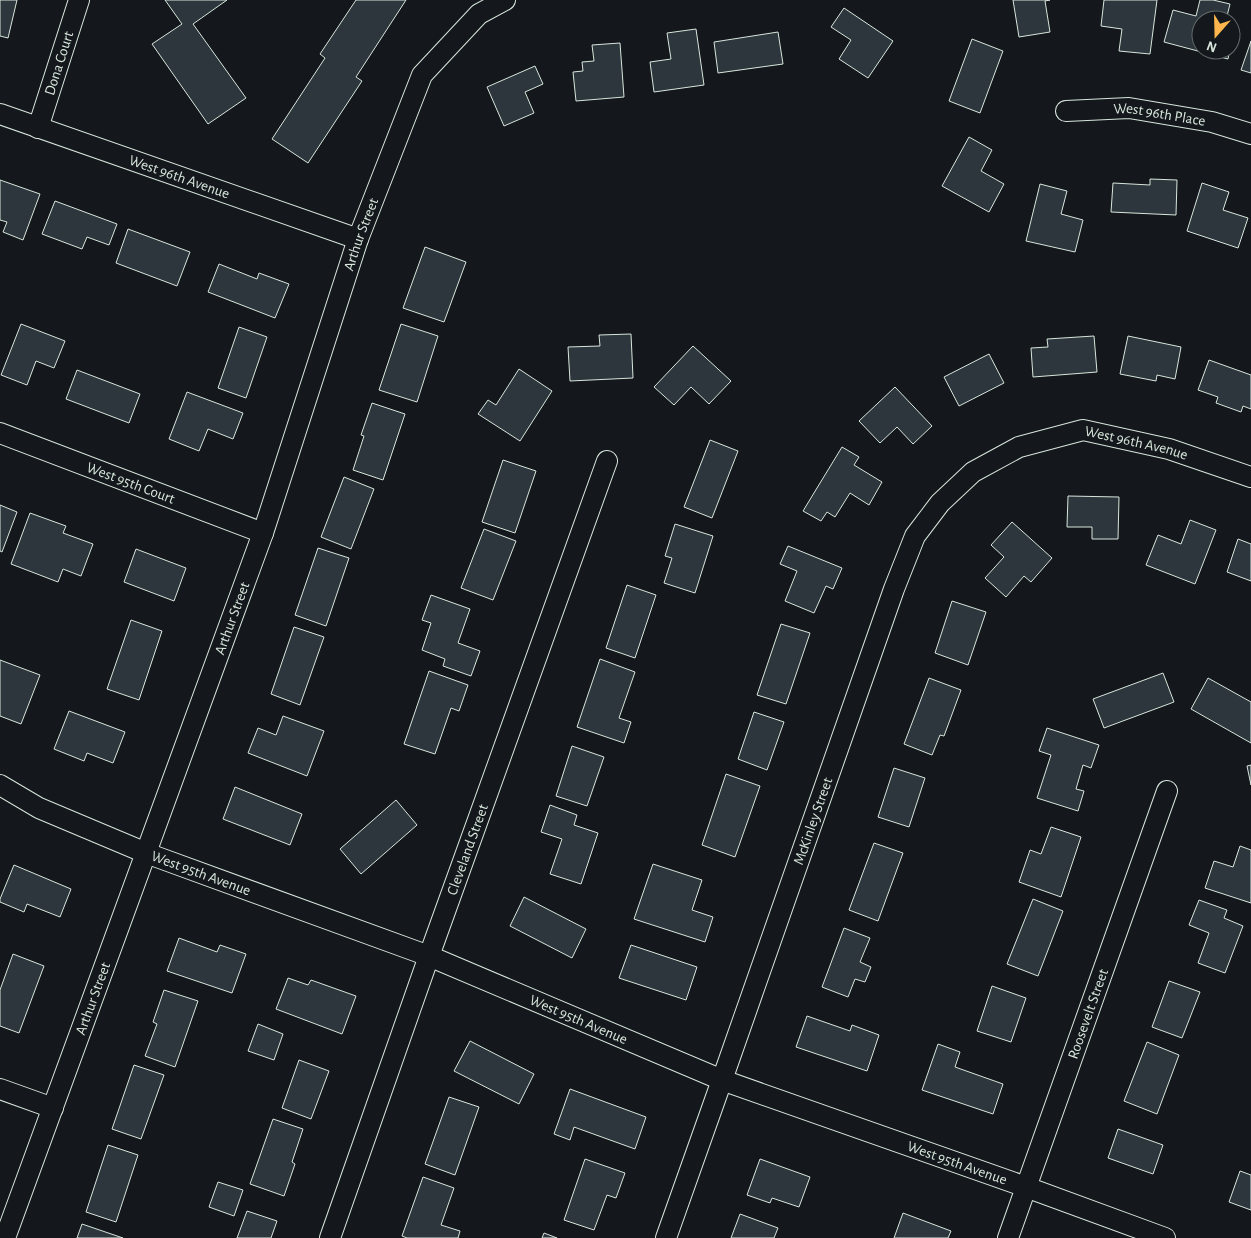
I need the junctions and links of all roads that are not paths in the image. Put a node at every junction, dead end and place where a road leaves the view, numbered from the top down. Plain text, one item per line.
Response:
1 (79, 0) edge
2 (504, 0) edge
3 (473, 7) edge
4 (1066, 111) dead end
5 (0, 114) edge
6 (38, 128) junction
7 (1251, 134) edge
8 (358, 239) junction
9 (0, 433) edge
10 (1019, 447) joint
11 (607, 461) dead end
12 (1251, 477) edge
13 (263, 533) junction
14 (0, 786) edge
15 (1167, 792) dead end
16 (146, 853) junction
17 (429, 956) junction
18 (722, 1080) junction
19 (0, 1089) edge
20 (53, 1108) junction
21 (1026, 1187) junction
22 (5, 1238) edge
23 (330, 1238) edge
24 (666, 1238) edge
25 (1008, 1238) edge
26 (1165, 1238) edge

1 - 6 street, Dona Court
2 - 3 street, Arthur Street
3 - 8 street, Arthur Street
4 - 7 street, West 96th Place
5 - 6 street, West 96th Avenue
6 - 8 street, West 96th Avenue
8 - 13 street, Arthur Street
9 - 13 street, West 95th Court
10 - 12 street, West 96th Avenue
10 - 18 street, McKinley Street
11 - 17 street, Cleveland Street
13 - 16 street, Arthur Street
14 - 16 street, West 95th Avenue
15 - 21 street, Roosevelt Street
16 - 17 street, West 95th Avenue
16 - 20 street, Arthur Street
17 - 18 street, West 95th Avenue
17 - 23 street, Cleveland Street
18 - 21 street, West 95th Avenue
18 - 24 street, McKinley Street
19 - 20 street
20 - 22 street, Arthur Street
21 - 25 street, Roosevelt Street
21 - 26 street, West 95th Avenue

